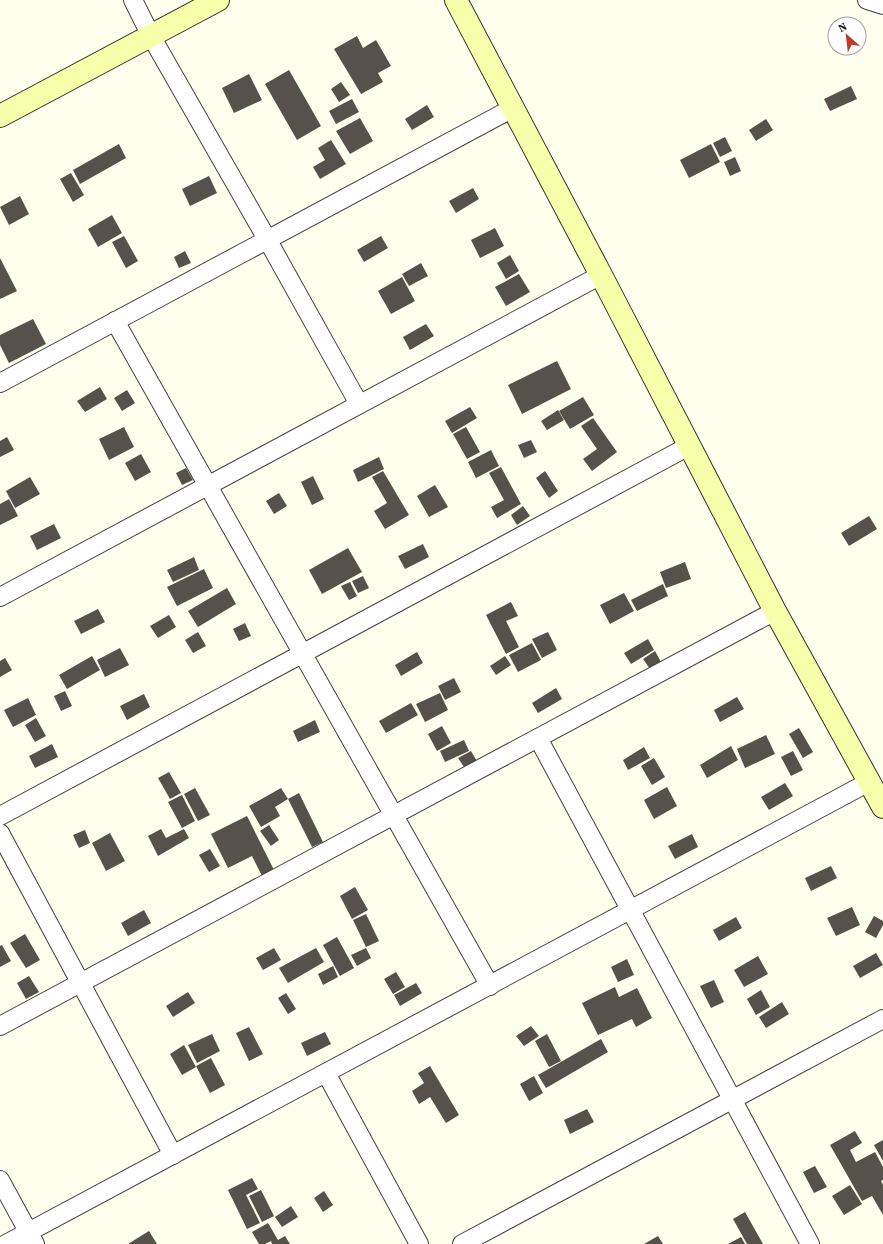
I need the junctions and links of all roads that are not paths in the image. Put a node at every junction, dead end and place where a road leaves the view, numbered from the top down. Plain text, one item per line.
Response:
1 (133, 0) edge
2 (218, 0) edge
3 (456, 0) edge
4 (867, 0) edge
5 (883, 5) edge
6 (151, 36) junction
7 (513, 108) junction
8 (0, 116) edge
9 (267, 239) junction
10 (601, 275) junction
11 (115, 321) junction
12 (0, 383) edge
13 (359, 404) junction
14 (689, 446) junction
15 (208, 485) junction
16 (0, 597) edge
17 (775, 611) junction
18 (303, 654) junction
19 (538, 738) junction
20 (869, 782) junction
21 (883, 807) edge
22 (394, 815) junction
23 (0, 816) edge
24 (0, 833) edge
25 (630, 909) junction
26 (81, 983) junction
27 (490, 986) junction
28 (883, 1018) edge
29 (0, 1026) edge
30 (326, 1073) junction
31 (732, 1100) junction
32 (173, 1155) junction
33 (0, 1180) edge
34 (31, 1238) edge
35 (6, 1244) edge
36 (419, 1244) edge
37 (462, 1244) edge
38 (810, 1244) edge

1 - 6 street
2 - 6 street
3 - 7 street
4 - 5 street
6 - 8 street
6 - 9 street
7 - 9 street
7 - 10 street
9 - 11 street
9 - 13 street
10 - 13 street
10 - 14 street
11 - 12 street
11 - 15 street
13 - 15 street
14 - 17 street
14 - 18 street
15 - 16 street
15 - 18 street
17 - 19 street
17 - 20 street
18 - 22 street
18 - 23 street
19 - 22 street
19 - 25 street
20 - 21 street
20 - 25 street
22 - 26 street
22 - 27 street
24 - 26 street
25 - 27 street
25 - 31 street
26 - 29 street
26 - 32 street
27 - 30 street
28 - 31 street
30 - 32 street
30 - 36 street
31 - 37 street
31 - 38 street
32 - 34 street
33 - 34 street
34 - 35 street

